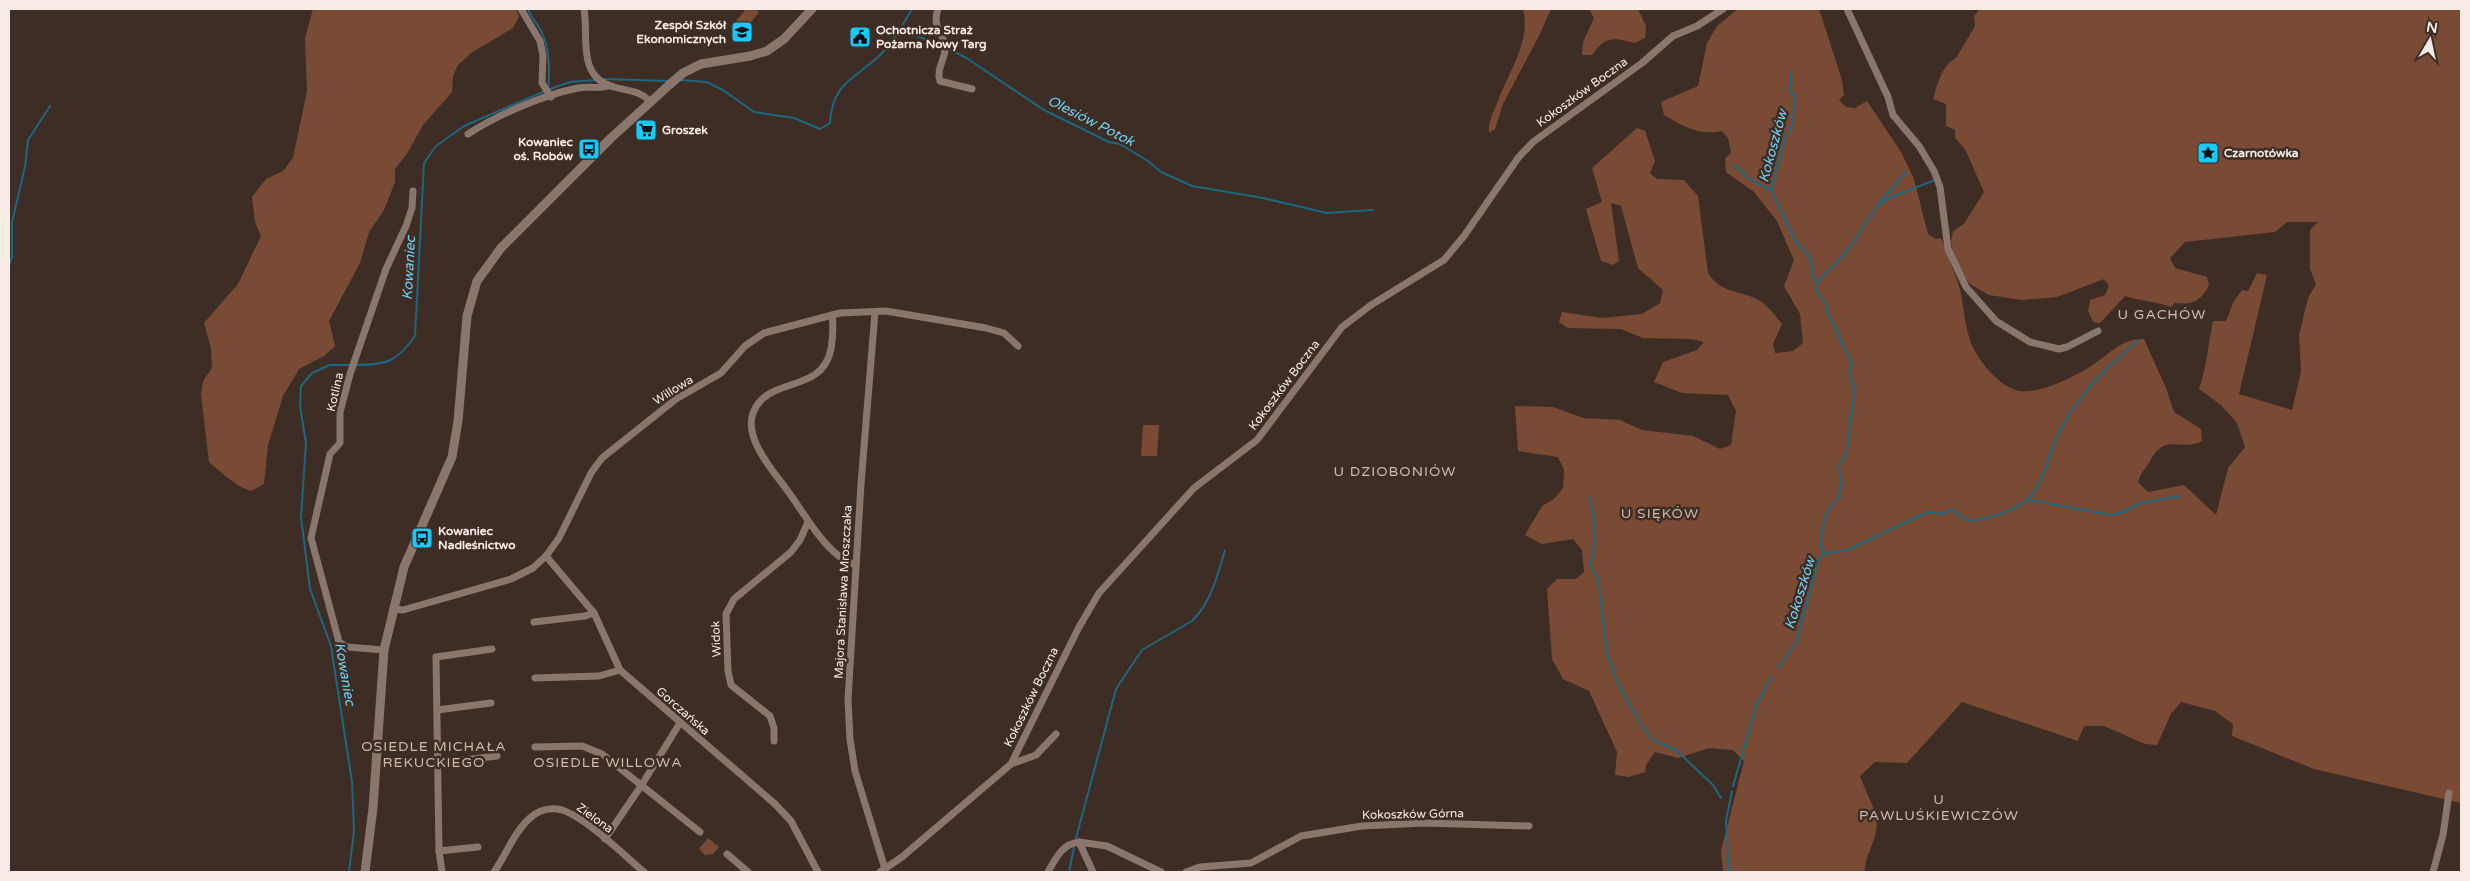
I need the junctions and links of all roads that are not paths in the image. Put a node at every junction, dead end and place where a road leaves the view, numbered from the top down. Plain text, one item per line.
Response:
1 (522, 9) edge
2 (585, 9) edge
3 (812, 9) edge
4 (938, 9) edge
5 (1723, 9) edge
6 (1847, 9) edge
7 (606, 84) junction
8 (972, 89) dead end
9 (551, 97) junction
10 (650, 101) junction
11 (468, 134) dead end
12 (412, 191) dead end
13 (876, 312) junction
14 (832, 315) junction
15 (2098, 331) dead end
16 (1018, 346) dead end
17 (808, 522) junction
18 (546, 556) junction
19 (856, 565) junction
20 (393, 609) junction
21 (594, 613) junction
22 (534, 622) dead end
23 (492, 648) dead end
24 (384, 650) junction
25 (620, 670) junction
26 (535, 678) dead end
27 (491, 703) dead end
28 (437, 710) junction
29 (680, 723) junction
30 (1056, 734) dead end
31 (774, 741) dead end
32 (535, 747) dead end
33 (497, 756) dead end
34 (438, 763) junction
35 (1012, 764) junction
36 (642, 786) junction
37 (2449, 793) dead end
38 (1529, 826) dead end
39 (700, 832) dead end
40 (605, 840) junction
41 (1079, 842) junction
42 (478, 847) dead end
43 (439, 851) junction
44 (727, 854) dead end
45 (882, 871) edge
46 (365, 872) edge
47 (442, 872) edge
48 (494, 872) edge
49 (644, 872) edge
50 (748, 872) edge
51 (818, 872) edge
52 (1048, 872) edge
53 (1093, 872) edge
54 (1161, 872) edge
55 (1186, 872) edge
56 (2433, 872) edge

1 - 9 street
2 - 7 street
3 - 10 street
4 - 8 street
5 - 35 street, Kokoszków Boczna
6 - 15 street
7 - 9 street
7 - 10 street
9 - 11 street
10 - 20 street
12 - 24 street, Kotlina
13 - 14 street, Willowa
13 - 16 street, Willowa
13 - 19 street, Majora Stanisława Mroszczaka
14 - 17 street
14 - 18 street, Willowa
17 - 19 street
17 - 31 street, Widok
18 - 20 street, Willowa
18 - 21 street, Gorczańska
19 - 45 street, Majora Stanisława Mroszczaka
20 - 24 street
21 - 22 street
21 - 25 street, Gorczańska
23 - 28 street
24 - 46 street
25 - 26 street
25 - 29 street, Gorczańska
27 - 28 street
28 - 34 street
29 - 36 street
29 - 51 street, Gorczańska
30 - 35 street
32 - 36 street
33 - 34 street
34 - 43 street
35 - 45 street, Kokoszków Boczna
36 - 39 street
36 - 40 street
37 - 56 street
38 - 55 street, Kokoszków Górna
40 - 48 street, Zielona
40 - 49 street, Zielona
41 - 52 street
41 - 53 street
41 - 54 street
42 - 43 street
43 - 47 street
44 - 50 street

